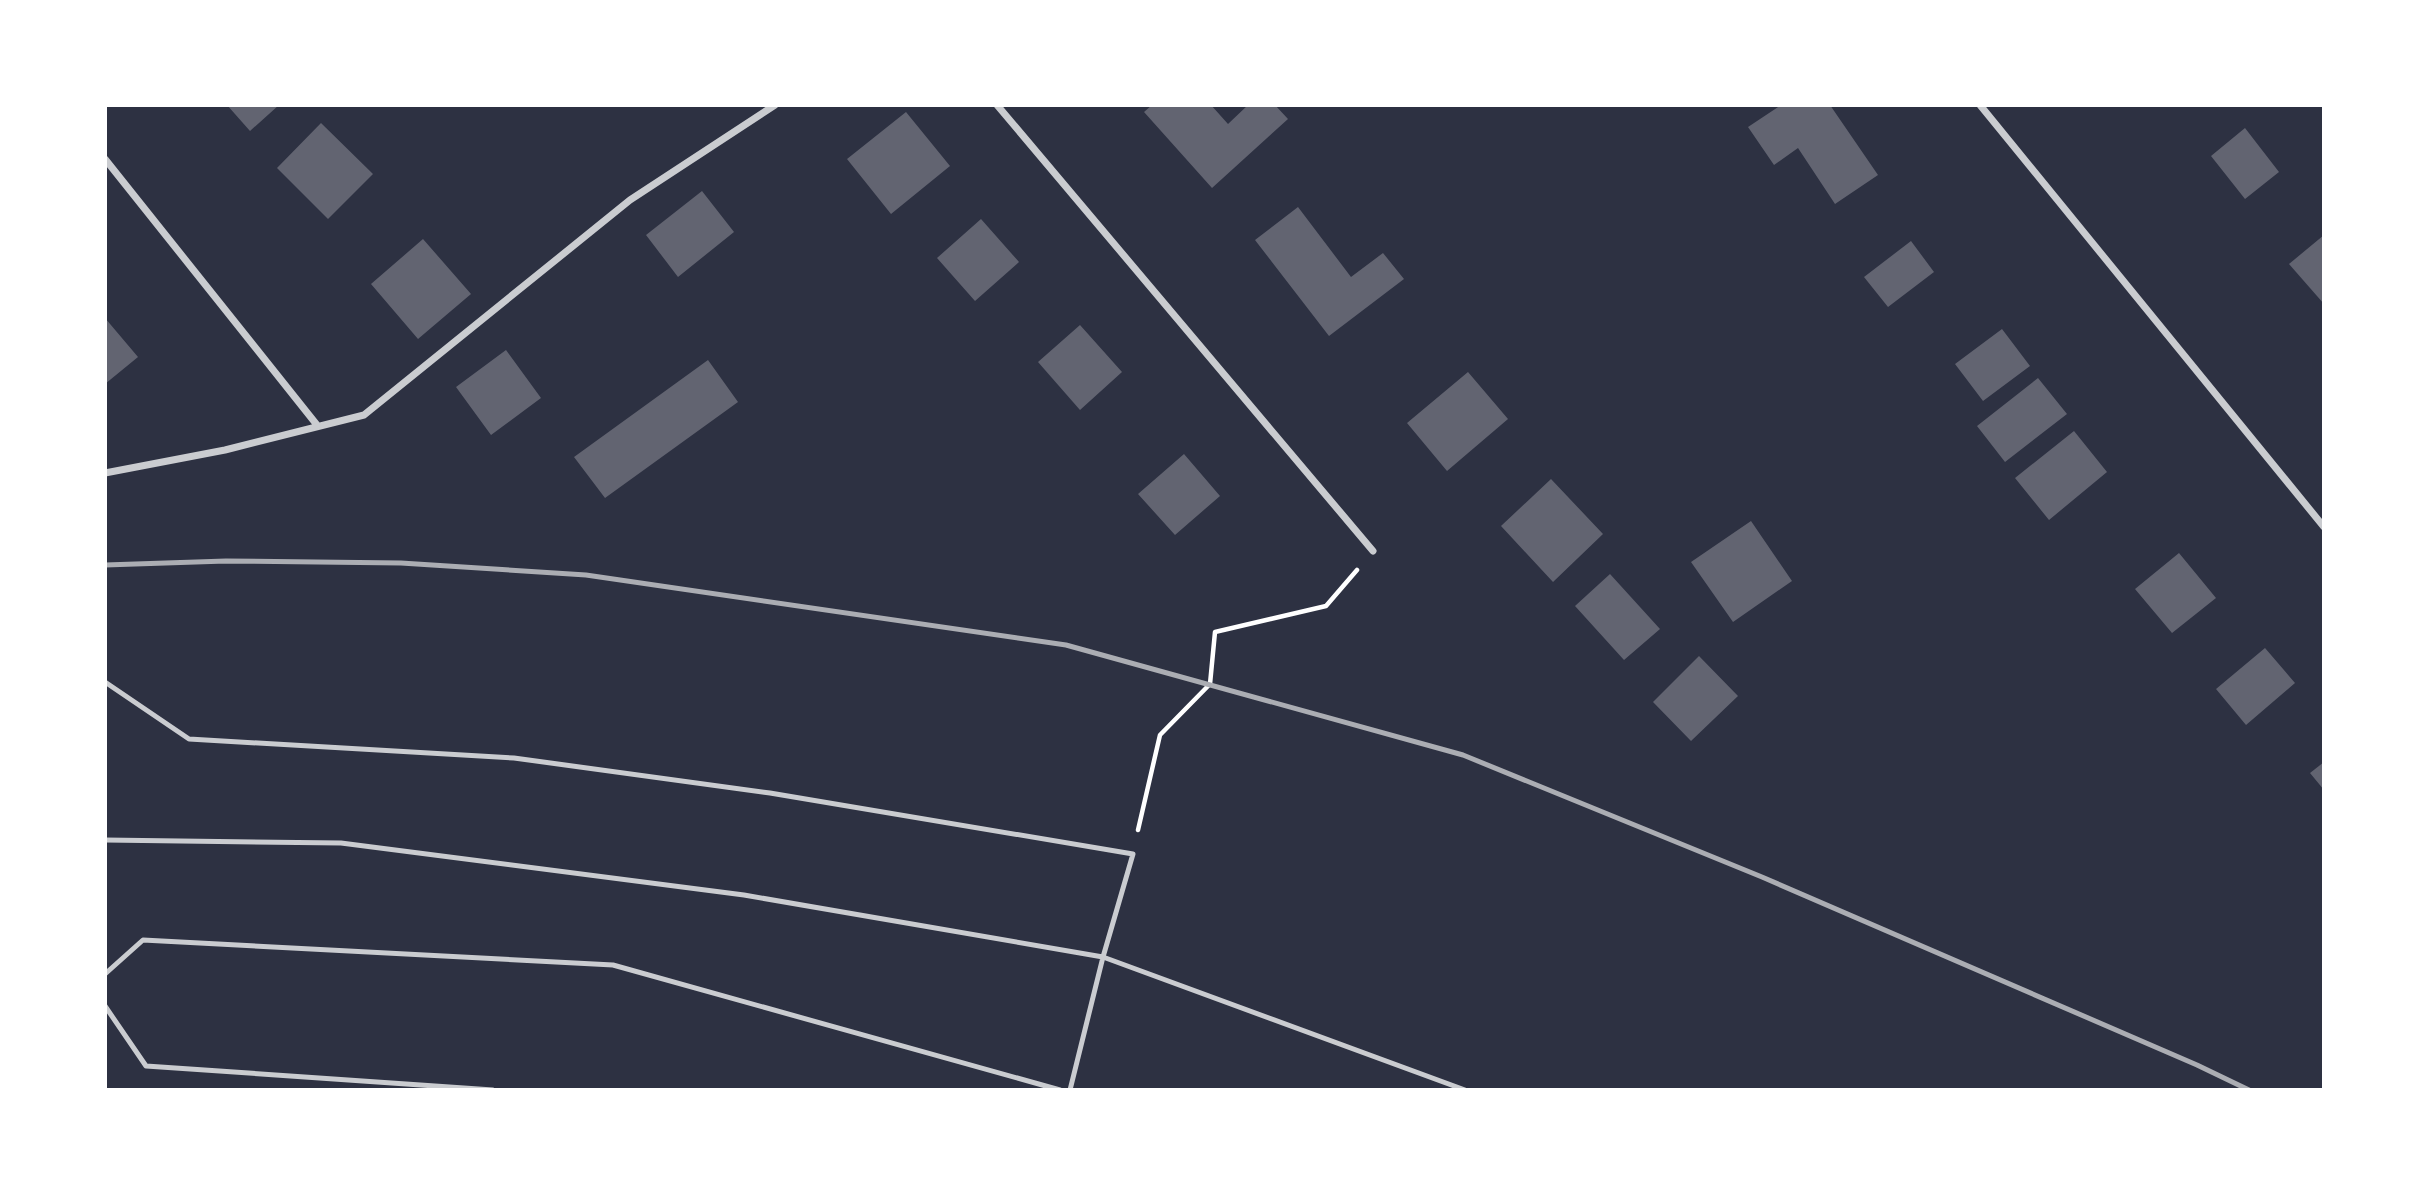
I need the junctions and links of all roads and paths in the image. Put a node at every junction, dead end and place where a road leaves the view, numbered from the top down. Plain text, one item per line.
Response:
1 (775, 105) edge
2 (997, 105) edge
3 (1980, 105) edge
4 (105, 159) edge
5 (317, 425) junction
6 (105, 473) edge
7 (2324, 527) edge
8 (1373, 551) joint
9 (105, 682) edge
10 (105, 840) edge
11 (1133, 854) junction
12 (1103, 957) junction
13 (105, 974) edge
14 (105, 1006) edge
15 (493, 1090) edge
16 (1060, 1090) edge
17 (1070, 1090) edge
18 (1465, 1090) edge

1 - 5 street
2 - 8 street
3 - 7 street
4 - 5 street
5 - 6 street
8 - 11 path
9 - 11 lane
10 - 12 lane
11 - 12 lane
12 - 17 lane
12 - 18 lane
13 - 16 lane
14 - 15 lane

